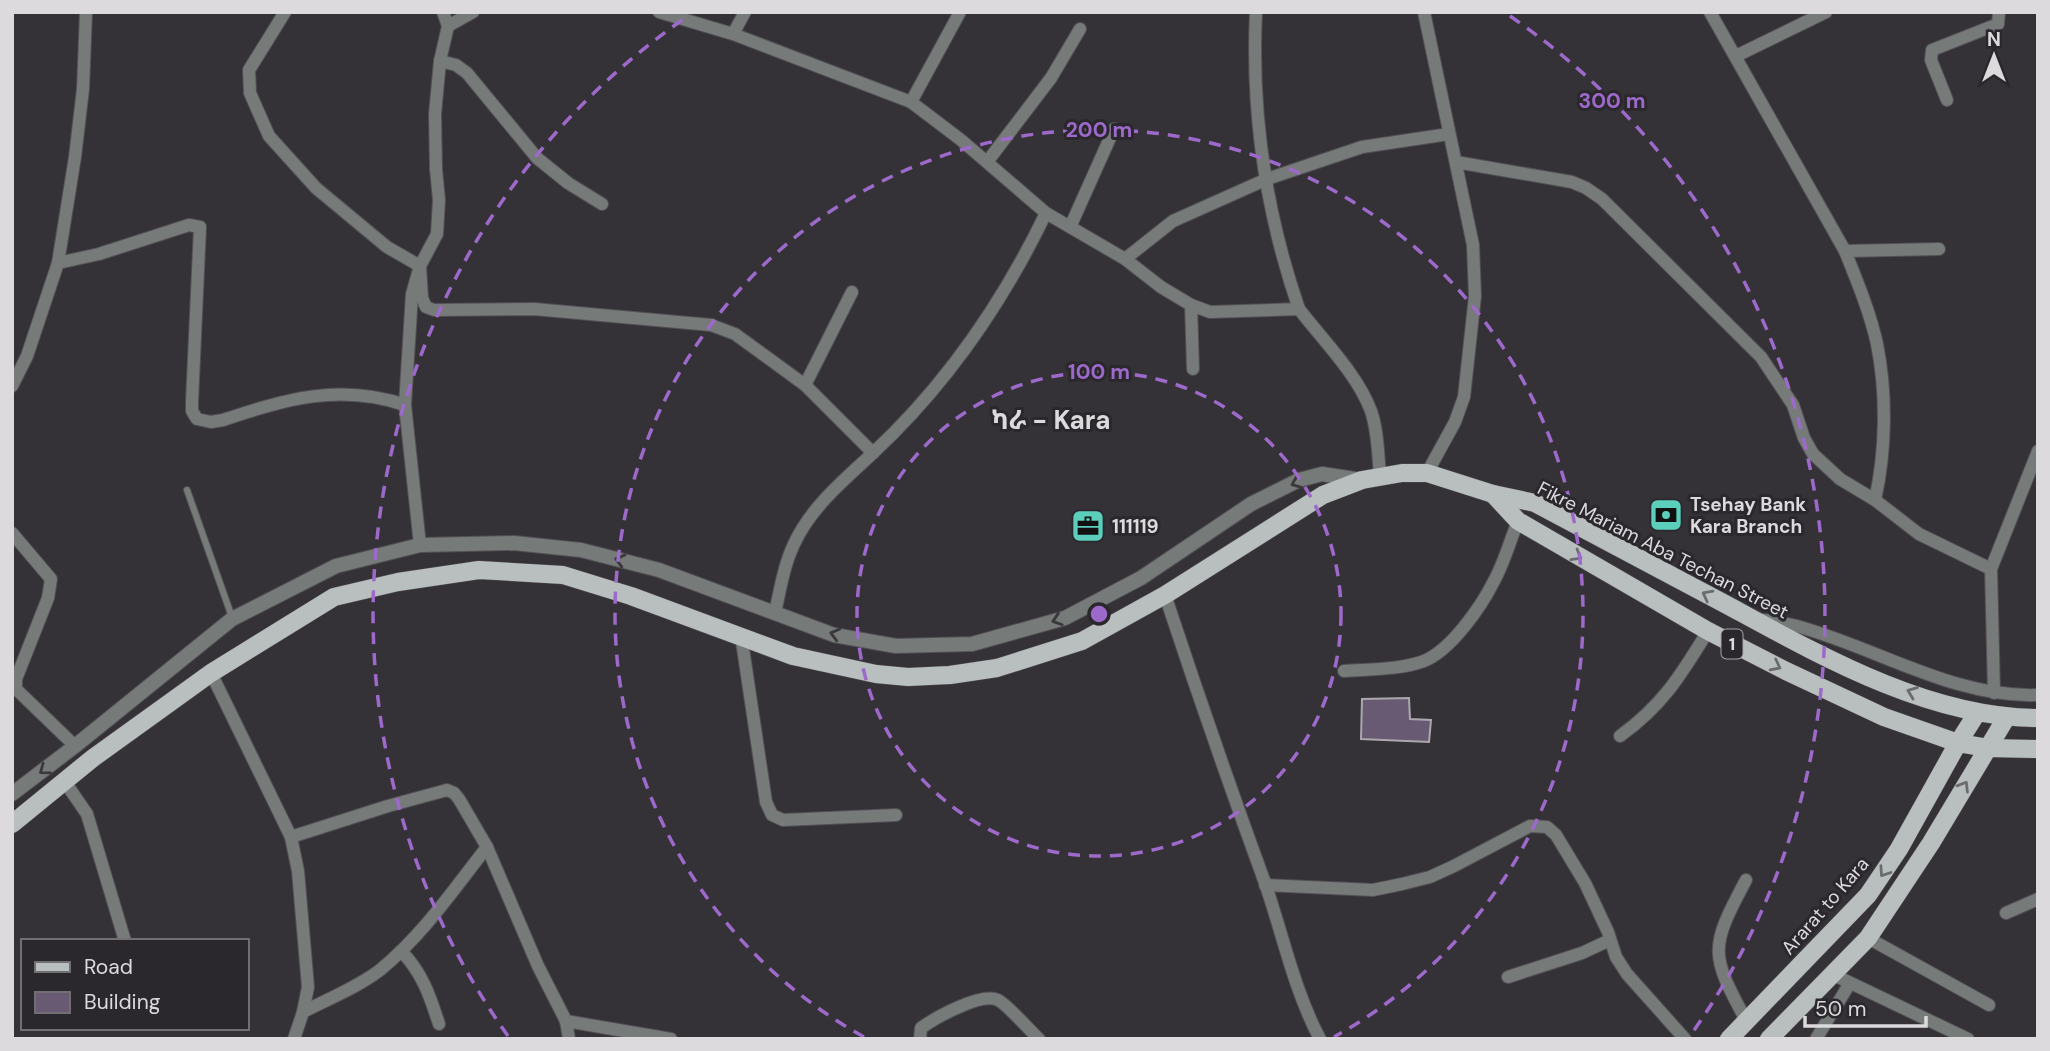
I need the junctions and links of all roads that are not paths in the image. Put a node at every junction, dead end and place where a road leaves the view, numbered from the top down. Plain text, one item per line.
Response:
1 (86, 12) edge
2 (285, 12) edge
3 (443, 12) edge
4 (473, 12) edge
5 (659, 12) edge
6 (745, 12) edge
7 (960, 12) edge
8 (1256, 12) edge
9 (1424, 12) edge
10 (1710, 12) edge
11 (1826, 12) edge
12 (1999, 12) edge
13 (448, 26) junction
14 (1080, 29) dead end
15 (733, 34) junction
16 (1736, 56) junction
17 (440, 61) junction
18 (1947, 100) dead end
19 (911, 102) junction
20 (1114, 129) dead end
21 (1450, 134) junction
22 (987, 162) junction
23 (1456, 162) junction
24 (1267, 179) junction
25 (602, 205) dead end
26 (1046, 213) junction
27 (1071, 225) junction
28 (1939, 249) dead end
29 (1845, 251) junction
30 (1125, 259) junction
31 (58, 262) junction
32 (420, 266) junction
33 (852, 292) dead end
34 (1191, 305) junction
35 (1299, 309) junction
36 (1193, 369) dead end
37 (805, 385) junction
38 (12, 386) edge
39 (405, 405) junction
40 (2038, 451) edge
41 (873, 453) junction
42 (1427, 473) junction
43 (1371, 478) junction
44 (187, 490) dead end
45 (1493, 494) junction
46 (1875, 500) junction
47 (1518, 521) junction
48 (12, 533) edge
49 (420, 545) junction
50 (1991, 569) junction
51 (1165, 595) junction
52 (775, 613) junction
53 (232, 619) junction
54 (1752, 619) junction
55 (1708, 631) junction
56 (741, 635) junction
57 (1344, 671) dead end
58 (211, 673) junction
59 (1994, 693) junction
60 (2038, 695) edge
61 (1977, 713) junction
62 (2006, 718) junction
63 (2038, 719) edge
64 (1620, 736) dead end
65 (1958, 743) junction
66 (75, 746) junction
67 (1988, 748) junction
68 (2038, 749) edge
69 (65, 782) junction
70 (12, 794) edge
71 (896, 816) dead end
72 (12, 824) edge
73 (291, 837) junction
74 (487, 847) junction
75 (1746, 880) dead end
76 (1265, 885) junction
77 (2038, 899) edge
78 (2006, 913) dead end
79 (1868, 938) junction
80 (124, 939) edge
81 (1610, 940) junction
82 (401, 951) junction
83 (1508, 977) dead end
84 (1842, 979) junction
85 (1989, 1005) dead end
86 (303, 1012) junction
87 (566, 1021) junction
88 (1747, 1022) junction
89 (439, 1024) dead end
90 (654, 1037) edge
91 (294, 1039) edge
92 (569, 1039) edge
93 (671, 1039) edge
94 (920, 1039) edge
95 (1039, 1039) edge
96 (1320, 1039) edge
97 (1685, 1039) edge
98 (1729, 1039) edge
99 (1769, 1039) edge
100 (1816, 1039) edge
101 (1968, 1039) edge

1 - 31 street
2 - 32 street
3 - 13 street
4 - 13 street
5 - 15 street
6 - 15 street
7 - 19 street
8 - 24 street
9 - 21 street
10 - 16 street
11 - 16 street
12 - 18 street
13 - 17 street
14 - 22 street
15 - 19 street
16 - 29 street
17 - 25 street
17 - 32 street
19 - 22 street
20 - 27 street
21 - 23 street
21 - 24 street
22 - 26 street
23 - 42 street
23 - 46 street
24 - 30 street
24 - 35 street
26 - 27 street
26 - 41 street
27 - 30 street
28 - 29 street
29 - 46 street
30 - 34 street
31 - 38 street
31 - 39 street
32 - 37 street
32 - 39 street
33 - 37 street
34 - 35 street
34 - 36 street
35 - 43 street
37 - 41 street
39 - 49 street
40 - 50 street
41 - 52 street
42 - 43 main road, Fikre Mariam Aba Techan Street
42 - 45 main road, Fikre Mariam Aba Techan Street
43 - 51 main road, Fikre Mariam Aba Techan Street
43 -> 52 street
44 - 53 lane
45 - 47 main road
54 -> 45 main road, Fikre Mariam Aba Techan Street / 1
46 - 50 street
47 -> 55 main road, 1
47 - 57 street
48 - 66 street
52 -> 49 street
49 - 53 street
50 - 59 street
51 - 56 main road, Fikre Mariam Aba Techan Street
51 - 76 street
53 - 66 street
54 - 59 street
61 -> 54 main road, Fikre Mariam Aba Techan Street / 1
55 - 64 street
55 -> 65 main road, 1
56 - 58 main road, Fikre Mariam Aba Techan Street
56 - 71 street
58 - 69 main road, Fikre Mariam Aba Techan Street
58 - 73 street
59 - 60 street
61 - 62 main road, Fikre Mariam Aba Techan Street / 1
61 - 65 main road, Ararat to Kara
62 - 63 main road, Fikre Mariam Aba Techan Street / 1
62 - 67 main road
65 - 67 main road, 1
65 -> 88 main road, Ararat to Kara
66 -> 70 street
67 - 68 main road, 1
79 -> 67 main road
69 - 72 main road, Fikre Mariam Aba Techan Street
69 - 80 street
73 - 74 street
73 - 86 street
74 - 82 street
74 - 87 street
75 - 88 street
76 - 81 street
76 - 96 street
77 - 78 street
79 - 84 main road
79 - 85 street
81 - 83 street
81 - 97 street
82 - 86 street
82 - 89 street
84 - 99 main road
84 - 100 street
84 - 101 street
86 - 91 street
87 - 90 street
87 - 92 street
88 - 98 main road, Ararat to Kara
90 - 93 street
94 - 95 street

